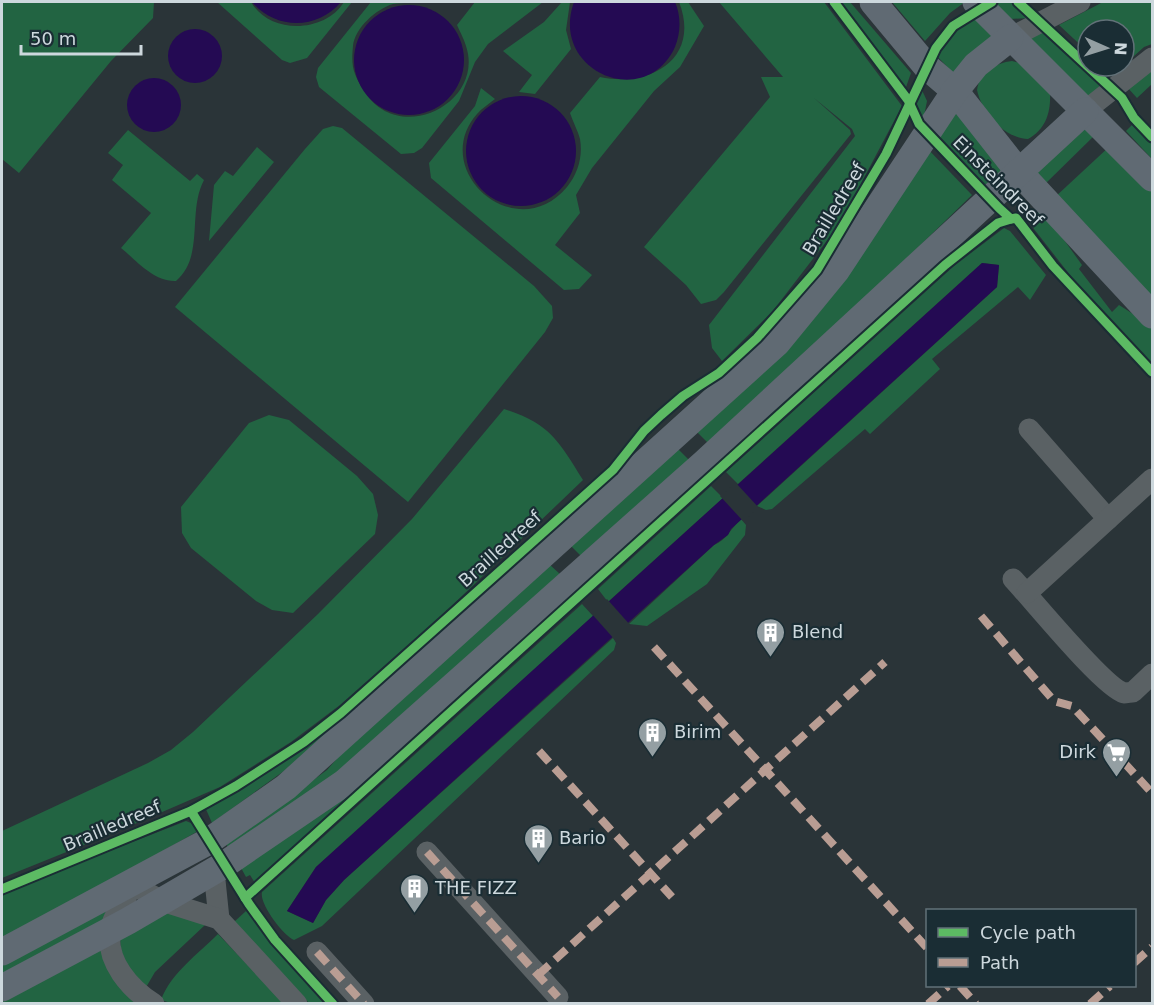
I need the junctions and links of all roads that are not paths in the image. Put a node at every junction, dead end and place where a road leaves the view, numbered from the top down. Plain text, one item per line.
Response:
1 (873, 2) edge
2 (976, 2) edge
3 (1080, 2) edge
4 (1010, 38) junction
5 (1152, 58) edge
6 (955, 91) junction
7 (1085, 111) junction
8 (1018, 171) junction
9 (1152, 178) edge
10 (1152, 315) edge
11 (1029, 429) dead end
12 (677, 432) junction
13 (704, 463) junction
14 (1152, 479) edge
15 (1108, 519) junction
16 (1152, 674) edge
17 (427, 852) dead end
18 (214, 870) junction
19 (133, 885) junction
20 (162, 901) junction
21 (219, 919) junction
22 (110, 930) junction
23 (2, 952) edge
24 (317, 952) dead end
25 (2, 988) edge
26 (557, 999) edge
27 (154, 1004) edge
28 (297, 1004) edge
29 (364, 1004) edge

1 - 6 main road, Einsteindreef
2 - 4 main road
3 - 4 street
4 - 6 main road, Brailledreef
4 - 7 main road
5 - 7 street
6 - 8 main road, Einsteindreef
6 - 12 main road, Brailledreef
7 - 8 main road
7 - 9 main road
8 - 10 main road, Einsteindreef
8 - 13 main road
11 - 15 street
12 - 13 main road
12 - 19 main road, Brailledreef
13 - 18 main road
14 - 15 street
15 - 16 street
17 - 26 street
18 - 20 main road
18 - 21 street
19 - 20 street
19 - 22 street
19 - 23 main road, Brailledreef
20 - 21 street
20 - 22 main road
21 - 28 street
22 - 25 main road
22 - 27 street
24 - 29 street

